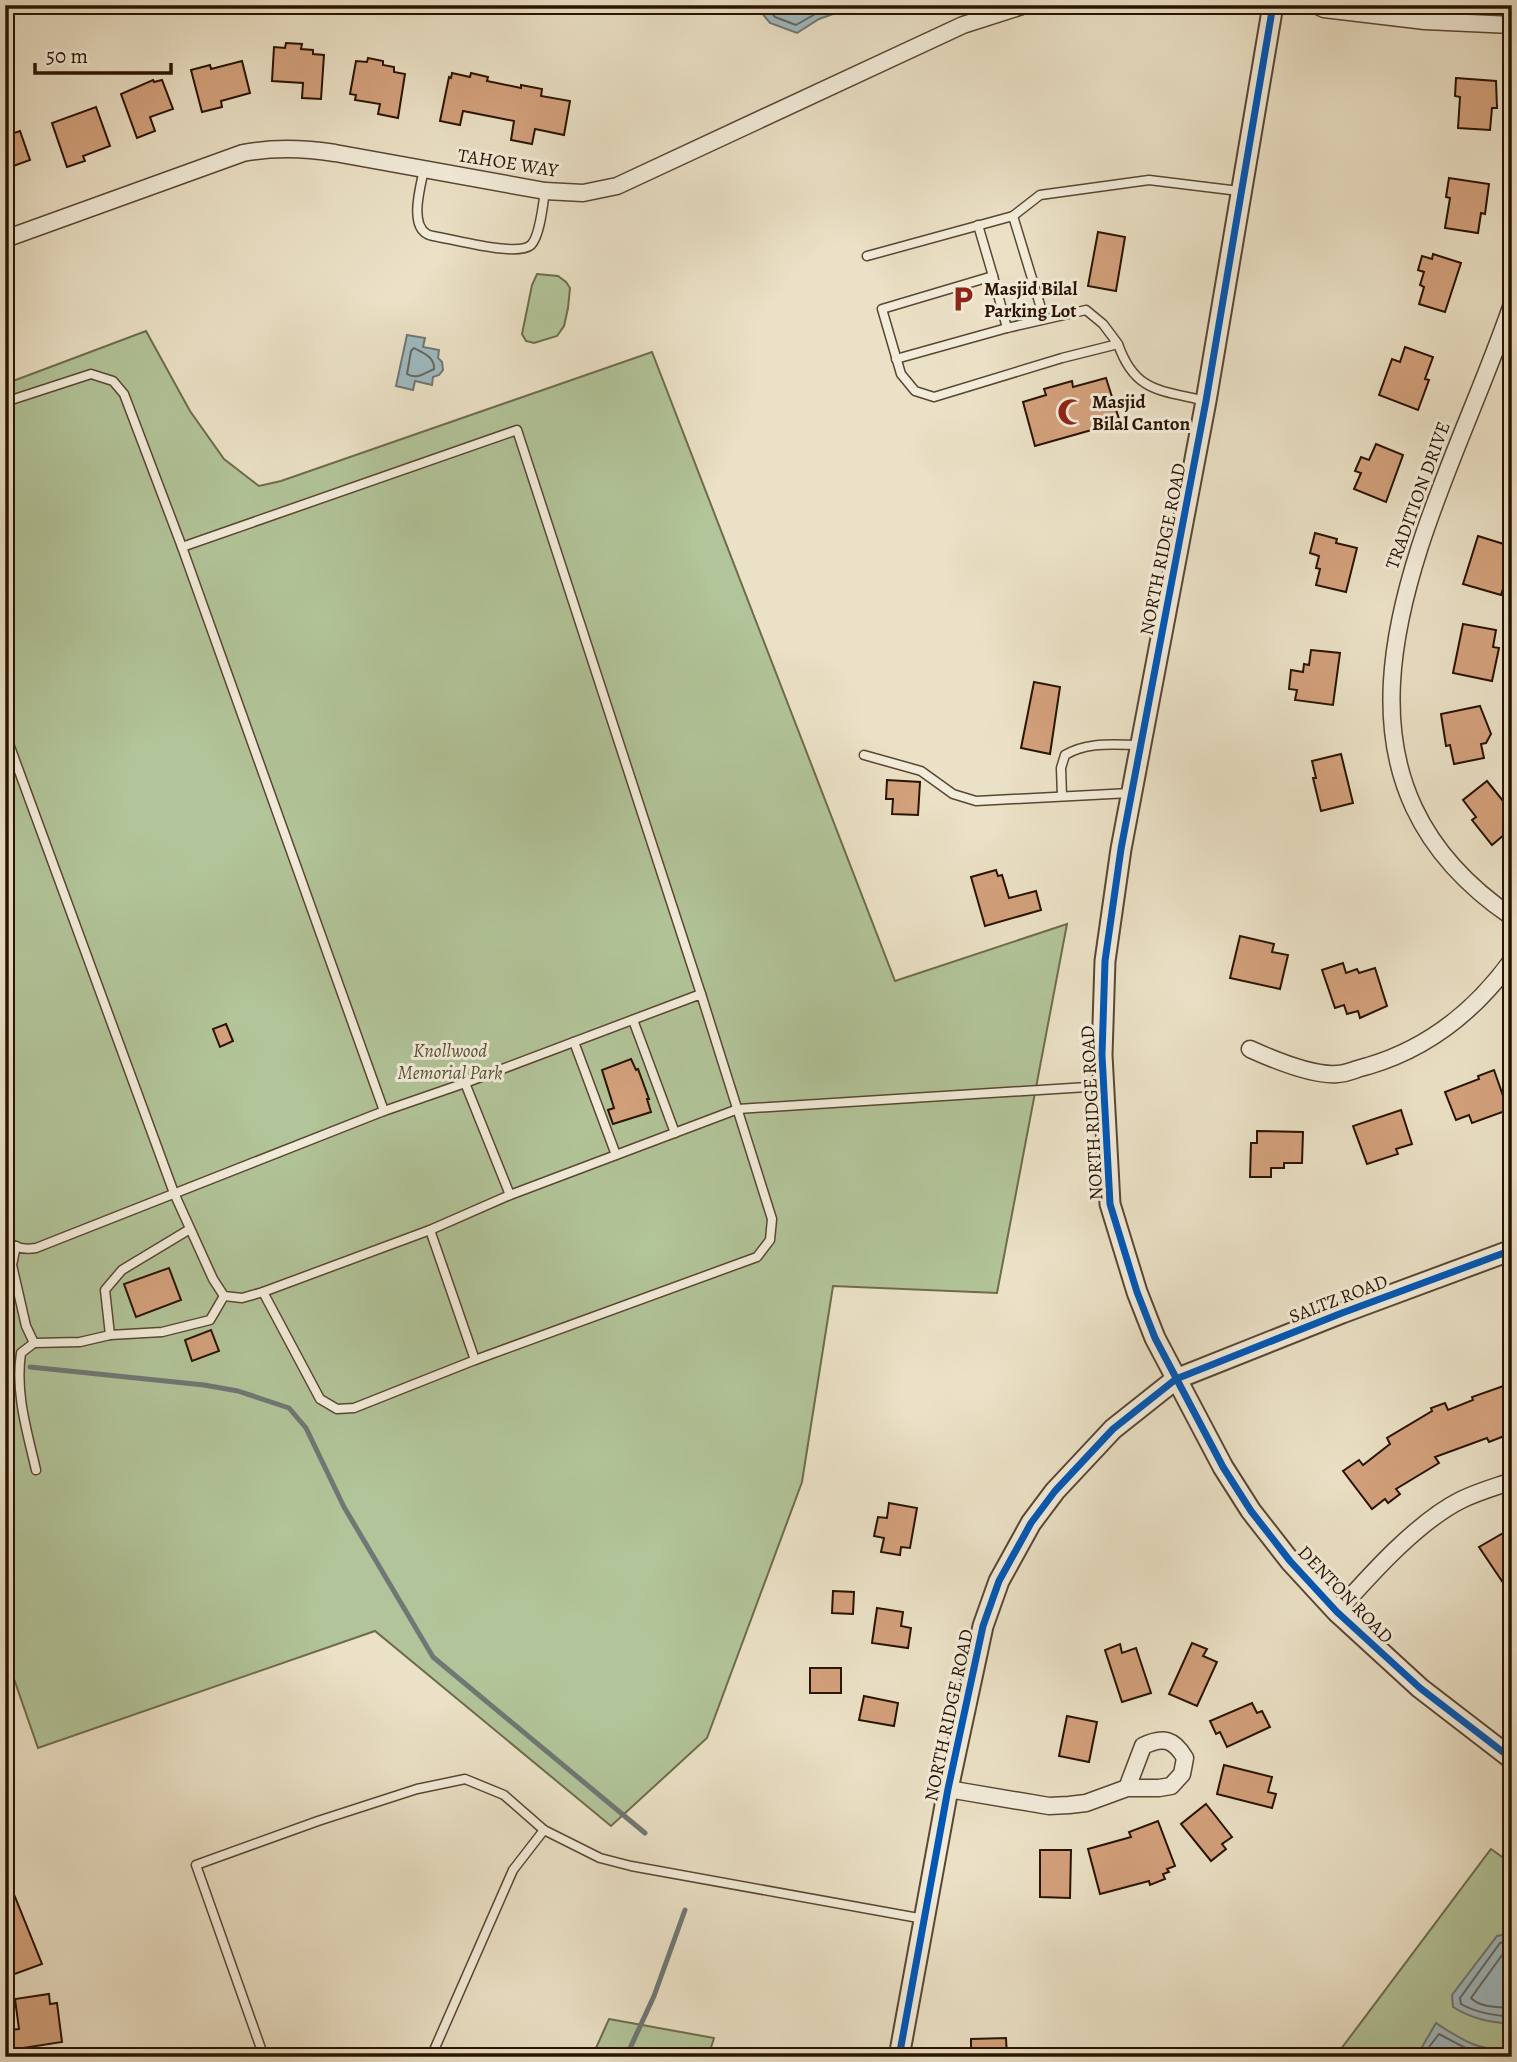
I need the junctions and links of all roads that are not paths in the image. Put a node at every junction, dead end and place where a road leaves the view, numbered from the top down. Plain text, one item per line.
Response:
1 (1024, 5) edge
2 (1273, 5) edge
3 (1316, 5) edge
4 (1512, 25) edge
5 (424, 169) junction
6 (545, 191) junction
7 (1242, 192) junction
8 (1013, 216) junction
9 (978, 225) junction
10 (5, 239) edge
11 (867, 256) dead end
12 (993, 276) junction
13 (1512, 304) edge
14 (1045, 318) junction
15 (1007, 328) junction
16 (1118, 344) junction
17 (896, 359) junction
18 (1206, 401) junction
19 (5, 402) edge
20 (181, 547) junction
21 (5, 733) edge
22 (1141, 745) junction
23 (864, 755) dead end
24 (1132, 793) junction
25 (1062, 796) junction
26 (1512, 917) edge
27 (1512, 960) edge
28 (701, 994) junction
29 (633, 1020) junction
30 (574, 1042) junction
31 (1250, 1049) dead end
32 (465, 1083) junction
33 (1104, 1086) junction
34 (738, 1109) junction
35 (384, 1111) junction
36 (675, 1133) junction
37 (616, 1155) junction
38 (174, 1192) junction
39 (510, 1195) junction
40 (190, 1229) junction
41 (430, 1230) junction
42 (5, 1237) edge
43 (16, 1246) junction
44 (1512, 1250) edge
45 (263, 1292) junction
46 (224, 1296) junction
47 (110, 1335) junction
48 (34, 1343) junction
49 (475, 1360) junction
50 (1176, 1378) junction
51 (36, 1470) dead end
52 (1512, 1481) edge
53 (1337, 1612) junction
54 (1512, 1759) edge
55 (1127, 1788) dead end
56 (948, 1789) junction
57 (544, 1830) junction
58 (924, 1919) junction
59 (264, 2057) edge
60 (431, 2057) edge
61 (899, 2057) edge

1 - 6 street, TAHOE WAY
2 - 7 street, NORTH RIDGE ROAD
3 - 4 street
5 - 6 street, TAHOE WAY
5 - 6 lane
5 - 10 street, TAHOE WAY
7 - 8 lane
7 - 18 street, NORTH RIDGE ROAD
8 - 9 lane
8 - 14 lane
9 - 11 lane
9 - 12 lane
12 - 15 lane
12 - 17 lane
13 - 26 street, TRADITION DRIVE
14 - 15 lane
14 - 16 lane
15 - 17 lane
16 - 17 lane
16 - 18 lane
18 - 22 street, NORTH RIDGE ROAD
19 - 20 lane
20 - 28 lane
20 - 35 lane
21 - 38 lane
22 - 24 street, NORTH RIDGE ROAD
22 - 25 lane
23 - 25 lane
24 - 25 lane
24 - 33 street, NORTH RIDGE ROAD
27 - 31 street
28 - 29 lane
28 - 34 lane
29 - 30 lane
29 - 36 lane
30 - 32 lane
30 - 37 lane
32 - 35 lane
32 - 39 lane
33 - 34 lane
33 - 50 street, NORTH RIDGE ROAD
34 - 36 lane
34 - 49 lane
35 - 38 lane
36 - 37 lane
37 - 39 lane
38 - 40 lane
38 - 43 lane
39 - 41 lane
40 - 46 lane
40 - 47 lane
41 - 45 lane
41 - 49 lane
42 - 43 lane
43 - 48 lane
44 - 50 street, SALTZ ROAD
45 - 46 lane
45 - 49 lane
46 - 47 lane
47 - 48 lane
48 - 51 lane
50 - 53 street, DENTON ROAD
50 - 56 street, NORTH RIDGE ROAD
52 - 53 street
53 - 54 street, DENTON ROAD
55 - 56 street
56 - 58 street, NORTH RIDGE ROAD
57 - 58 lane
57 - 59 lane
57 - 60 lane
58 - 61 street, NORTH RIDGE ROAD

